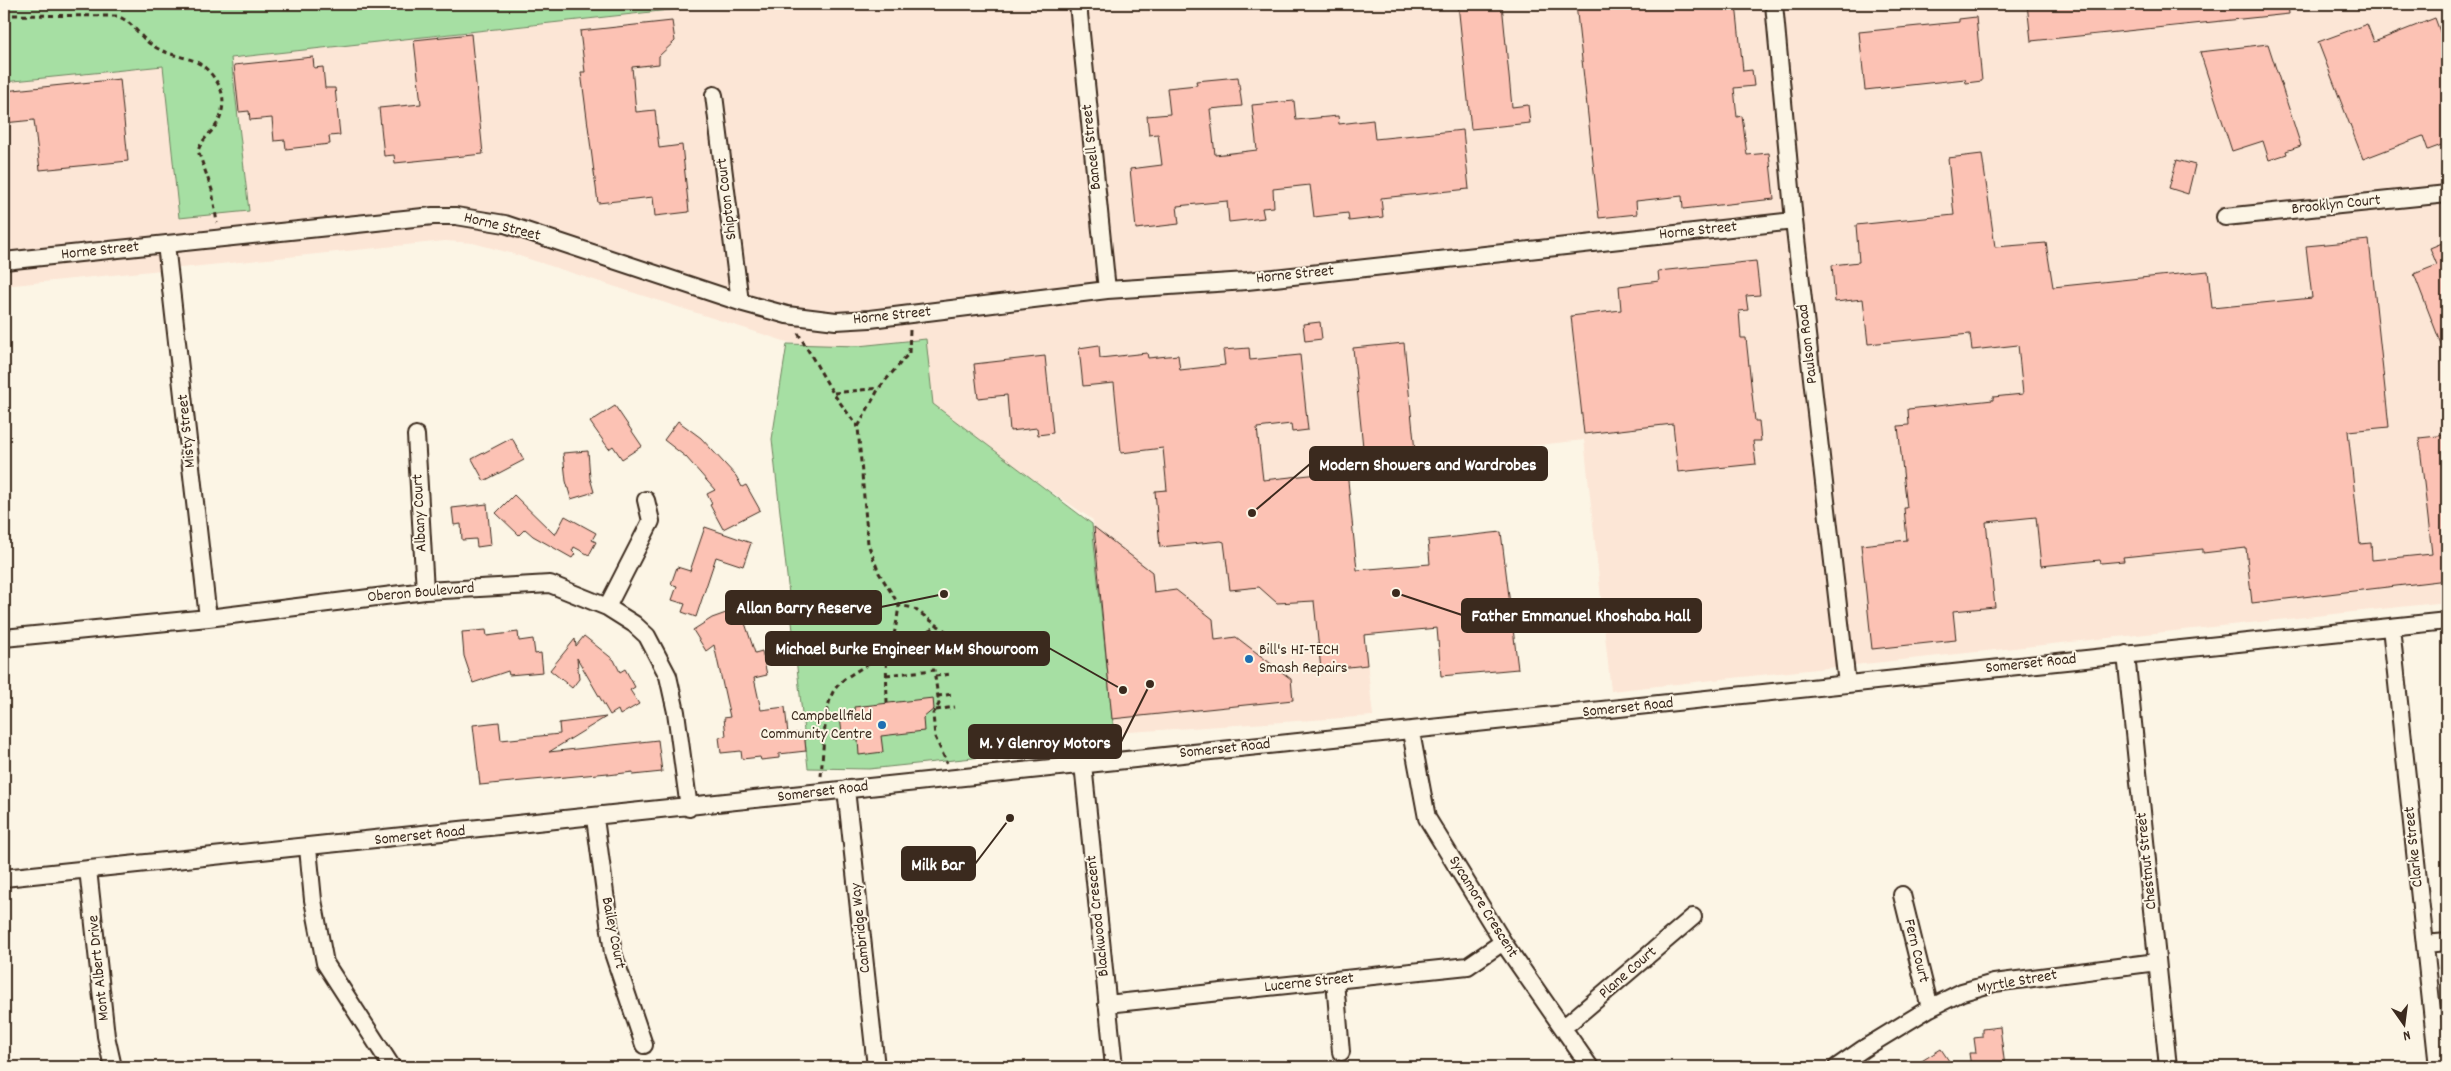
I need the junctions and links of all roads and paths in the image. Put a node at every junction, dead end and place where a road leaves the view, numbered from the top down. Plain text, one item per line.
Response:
1 (1078, 4) edge
2 (1774, 4) edge
3 (4, 14) edge
4 (714, 95) dead end
5 (2447, 194) edge
6 (2225, 217) dead end
7 (1794, 221) junction
8 (219, 238) junction
9 (166, 244) junction
10 (4, 261) edge
11 (1107, 290) junction
12 (740, 302) junction
13 (911, 314) junction
14 (787, 315) junction
15 (878, 388) junction
16 (833, 393) junction
17 (858, 427) junction
18 (416, 436) dead end
19 (646, 500) dead end
20 (425, 591) junction
21 (899, 605) junction
22 (607, 607) junction
23 (208, 618) junction
24 (2447, 621) edge
25 (938, 626) junction
26 (2391, 627) junction
27 (4, 638) edge
28 (886, 652) junction
29 (2126, 654) junction
30 (959, 661) dead end
31 (952, 674) dead end
32 (886, 675) junction
33 (935, 676) junction
34 (1847, 684) junction
35 (954, 694) dead end
36 (937, 696) junction
37 (887, 703) dead end
38 (955, 707) dead end
39 (935, 710) junction
40 (1411, 732) junction
41 (1083, 764) junction
42 (949, 778) junction
43 (846, 789) junction
44 (820, 792) junction
45 (688, 808) junction
46 (595, 818) junction
47 (308, 848) junction
48 (88, 869) junction
49 (4, 878) edge
50 (1902, 895) dead end
51 (1693, 917) dead end
52 (1503, 942) junction
53 (2447, 942) edge
54 (2425, 944) junction
55 (2157, 962) junction
56 (1335, 981) junction
57 (1107, 1004) junction
58 (1930, 1008) junction
59 (1563, 1028) junction
60 (644, 1045) dead end
61 (1341, 1052) dead end
62 (113, 1067) edge
63 (392, 1067) edge
64 (876, 1067) edge
65 (1114, 1067) edge
66 (1590, 1067) edge
67 (1837, 1067) edge
68 (2168, 1067) edge
69 (2438, 1067) edge

1 - 11 street, Bancell Street
2 - 7 street, Paulson Road
3 - 8 path
4 - 12 street, Shipton Court
5 - 6 street, Brooklyn Court
7 - 11 street, Horne Street
7 - 34 street, Paulson Road
8 - 9 street, Horne Street
8 - 12 street, Horne Street
9 - 10 street, Horne Street
9 - 23 street, Misty Street
11 - 13 street, Horne Street
12 - 14 street, Horne Street
13 - 14 street, Horne Street
13 - 15 path
14 - 16 path
15 - 16 path
15 - 17 path
16 - 17 path
17 - 21 path
18 - 20 street, Albany Court
19 - 22 street
20 - 22 street, Oberon Boulevard
20 - 23 street, Oberon Boulevard
21 - 25 path
21 - 28 path
22 - 45 street, Oberon Boulevard
23 - 27 street, Oberon Boulevard
24 - 26 street, Somerset Road
25 - 28 path
25 - 30 path
26 - 29 street, Somerset Road
26 - 54 street, Clarke Street
28 - 32 path
28 - 44 path
29 - 34 street, Somerset Road
29 - 55 street, Chestnut Street
31 - 33 path
32 - 33 path
32 - 37 path
33 - 36 path
34 - 40 street, Somerset Road
35 - 36 path
36 - 39 path
38 - 39 path
39 - 42 path
40 - 41 street, Somerset Road
40 - 52 street, Sycamore Crescent
41 - 42 street, Somerset Road
41 - 57 street, Blackwood Crescent
42 - 43 street, Somerset Road
43 - 44 street, Somerset Road
43 - 64 street, Cambridge Way
44 - 45 street, Somerset Road
45 - 46 street, Somerset Road
46 - 47 street, Somerset Road
46 - 60 street, Bailey Court
47 - 48 street, Somerset Road
47 - 63 street
48 - 49 street, Somerset Road
48 - 62 street, Mont Albert Drive
50 - 58 street, Fern Court
51 - 59 street, Plane Court
52 - 56 street, Lucerne Street
52 - 59 street, Sycamore Crescent
53 - 54 street
54 - 69 street, Clarke Street
55 - 58 street, Myrtle Street
55 - 68 street, Chestnut Street
56 - 57 street, Lucerne Street
56 - 61 street
57 - 65 street, Blackwood Crescent
58 - 67 street, Myrtle Street
59 - 66 street, Sycamore Crescent

